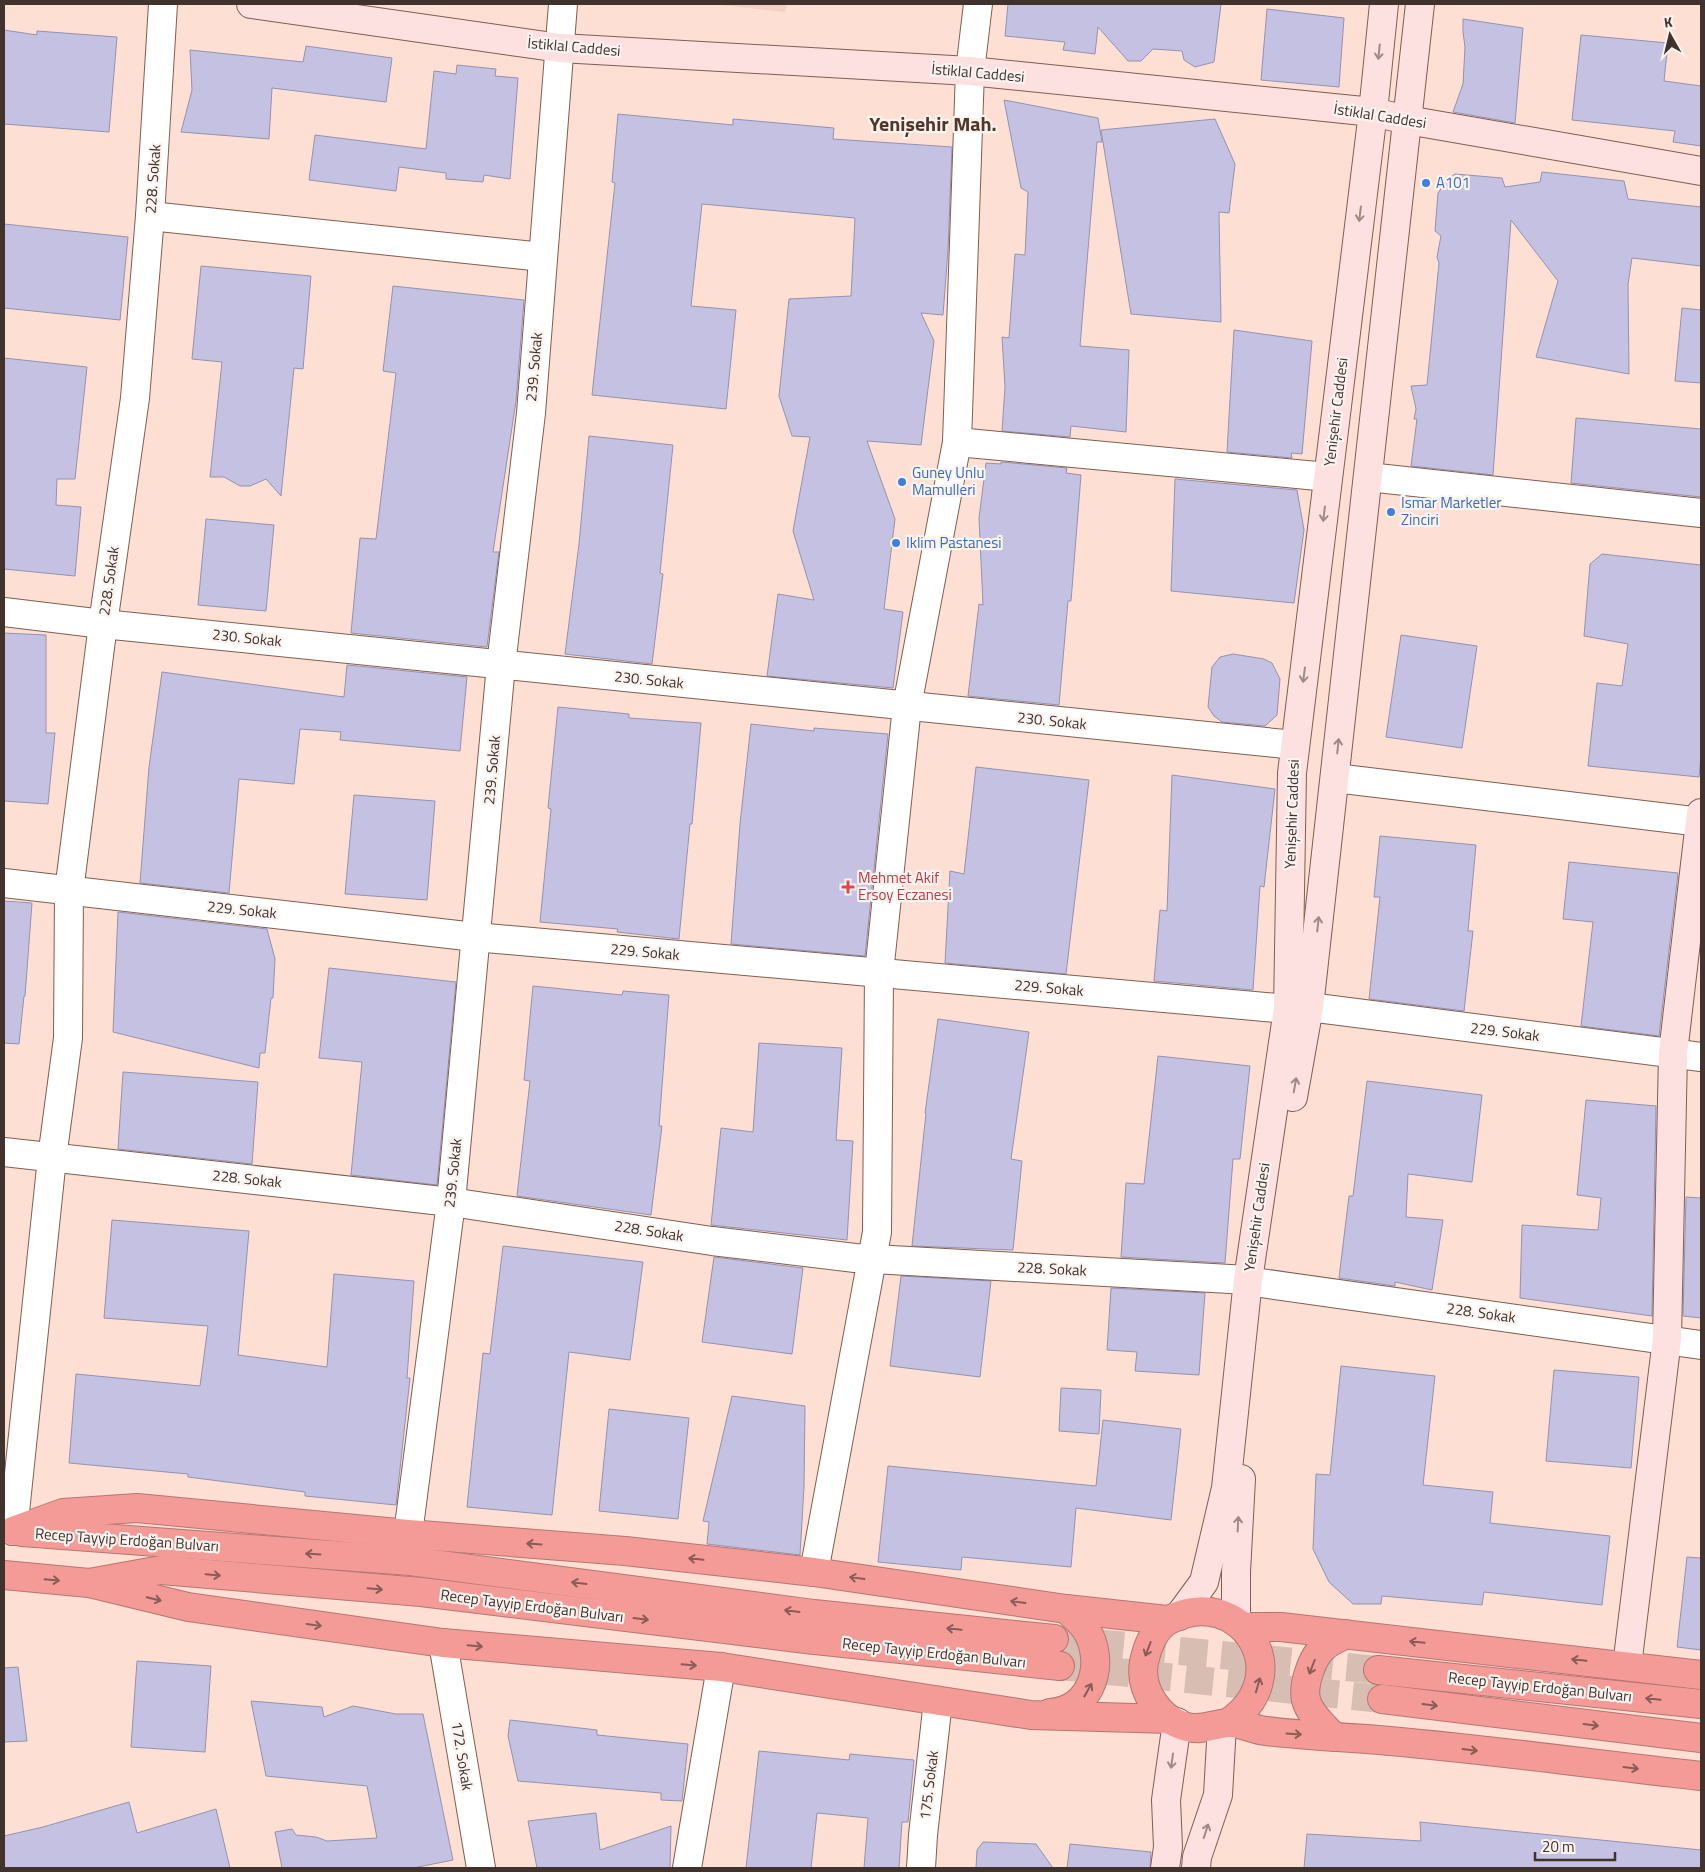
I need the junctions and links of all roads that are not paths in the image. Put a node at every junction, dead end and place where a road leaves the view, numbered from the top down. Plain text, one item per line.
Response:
1 (163, 4) edge
2 (251, 4) edge
3 (563, 4) edge
4 (978, 4) edge
5 (1384, 4) edge
6 (1420, 4) edge
7 (560, 48) junction
8 (970, 71) junction
9 (1373, 112) junction
10 (1407, 120) junction
11 (1701, 170) edge
12 (150, 216) junction
13 (543, 257) junction
14 (957, 442) junction
15 (1328, 476) junction
16 (1368, 477) junction
17 (1701, 512) edge
18 (4, 612) edge
19 (103, 624) junction
20 (501, 664) junction
21 (907, 706) junction
22 (1295, 745) junction
23 (1335, 778) junction
24 (1701, 819) edge
25 (4, 883) edge
26 (69, 891) junction
27 (476, 936) junction
28 (879, 973) junction
29 (1299, 1008) junction
30 (1673, 1053) junction
31 (1701, 1057) edge
32 (4, 1152) edge
33 (52, 1158) junction
34 (450, 1202) junction
35 (872, 1258) junction
36 (1254, 1281) junction
37 (1667, 1339) junction
38 (1701, 1345) edge
39 (8, 1531) edge
40 (408, 1534) junction
41 (814, 1572) junction
42 (4, 1575) edge
43 (90, 1583) junction
44 (1066, 1609) junction
45 (1173, 1618) junction
46 (1239, 1624) junction
47 (1346, 1634) junction
48 (1054, 1640) tunnel mouth
49 (443, 1643) junction
50 (1060, 1666) tunnel mouth
51 (1627, 1666) junction
52 (721, 1667) junction
53 (1378, 1670) tunnel mouth
54 (1701, 1675) edge
55 (1382, 1699) tunnel mouth
56 (938, 1701) junction
57 (1701, 1704) edge
58 (1031, 1715) junction
59 (1173, 1720) junction
60 (1225, 1724) junction
61 (1334, 1737) junction
62 (1701, 1738) edge
63 (1701, 1776) edge
64 (481, 1868) edge
65 (687, 1868) edge
66 (921, 1868) edge
67 (1165, 1868) edge
68 (1196, 1868) edge

1 - 12 street, 228. Sokak
2 - 7 main road, İstiklal Caddesi
3 - 7 street, 239. Sokak
4 - 8 street
5 -> 9 main road, Yenişehir Caddesi
6 - 10 main road, Yenişehir Caddesi
7 - 8 main road, İstiklal Caddesi
7 - 13 street, 239. Sokak
8 - 9 main road, İstiklal Caddesi
8 - 14 street
9 - 10 main road, İstiklal Caddesi
9 -> 15 main road, Yenişehir Caddesi
10 - 11 main road, İstiklal Caddesi
10 - 16 main road, Yenişehir Caddesi
12 - 13 street
12 - 19 street, 228. Sokak
13 - 20 street, 239. Sokak
14 - 15 street
14 - 21 street
15 -> 22 main road, Yenişehir Caddesi
16 - 17 street
23 -> 16 main road, Yenişehir Caddesi
18 - 19 street, 230. Sokak
19 - 20 street, 230. Sokak
19 - 26 street, 228. Sokak
20 - 21 street, 230. Sokak
20 - 27 street, 239. Sokak
21 - 22 street, 230. Sokak
21 - 28 street
22 - 29 main road, Yenişehir Caddesi
23 - 24 street
29 -> 23 main road, Yenişehir Caddesi
24 - 30 main road
25 - 26 street, 229. Sokak
26 - 27 street, 229. Sokak
26 - 33 street, 228. Sokak
27 - 28 street, 229. Sokak
27 - 34 street, 239. Sokak
28 - 29 street, 229. Sokak
28 - 35 street
29 - 30 street, 229. Sokak
29 - 36 main road, Yenişehir Caddesi
30 - 31 street, 229. Sokak
30 - 37 main road
32 - 33 street, 228. Sokak
33 - 34 street, 228. Sokak
33 - 39 street, 228. Sokak
34 - 35 street, 228. Sokak
34 - 40 street, 239. Sokak
35 - 36 street, 228. Sokak
35 - 41 street
36 - 37 street, 228. Sokak
36 - 45 main road, Yenişehir Caddesi
46 -> 36 main road, Yenişehir Caddesi
37 - 38 street, 228. Sokak
37 - 51 main road
39 - 40 highway
48 -> 39 highway, Recep Tayyip Erdoğan Bulvarı
41 -> 40 highway
44 -> 41 highway
42 -> 43 highway, Recep Tayyip Erdoğan Bulvarı
43 -> 49 highway
43 -> 50 highway, Recep Tayyip Erdoğan Bulvarı
44 - 45 highway
58 -> 44 highway
45 - 46 highway
45 -> 59 highway
46 - 47 highway
60 -> 46 highway
51 -> 47 highway
47 -> 61 highway
49 -> 52 highway
49 - 64 street, 172. Sokak
51 - 54 highway
52 - 56 highway
52 - 65 street
57 -> 53 highway, Recep Tayyip Erdoğan Bulvarı
55 -> 62 highway, Recep Tayyip Erdoğan Bulvarı
56 - 58 highway
56 - 66 street, 175. Sokak
58 - 59 highway
59 - 60 highway
59 -> 67 main road
60 -> 61 highway
68 -> 60 main road
61 -> 63 highway

